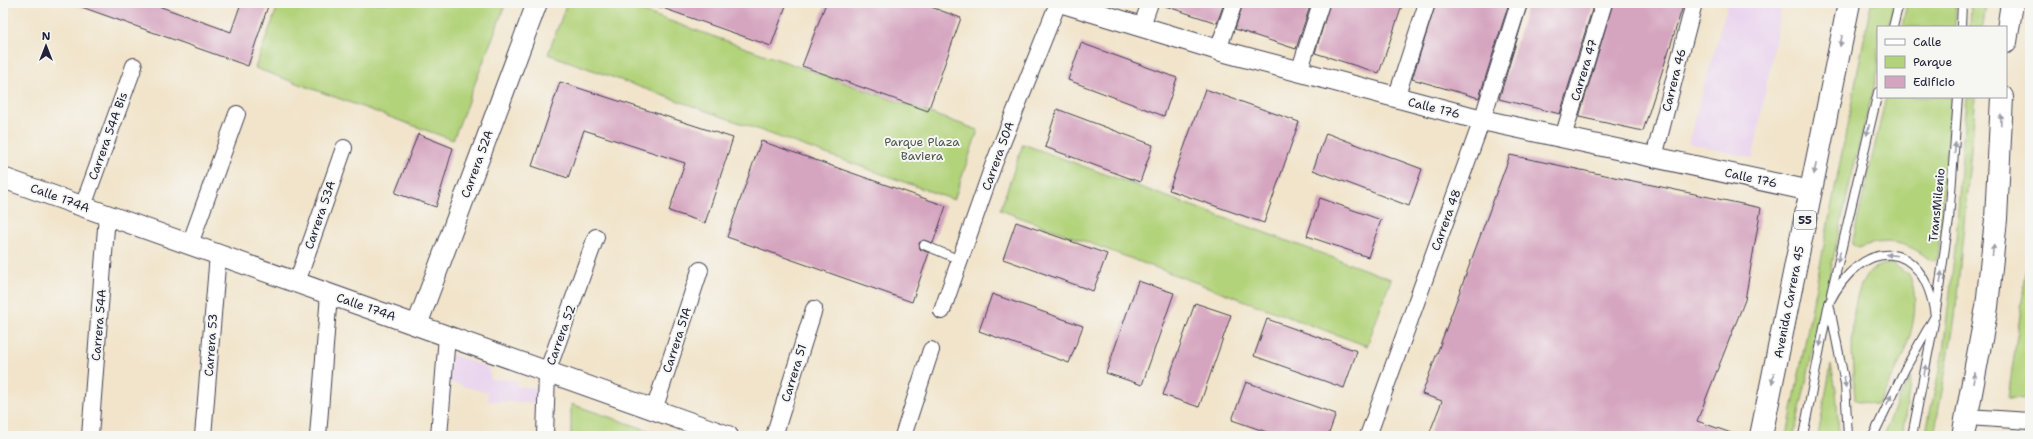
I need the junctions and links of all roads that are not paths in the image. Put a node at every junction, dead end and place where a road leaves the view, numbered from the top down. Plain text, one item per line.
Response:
1 (537, 3) edge
2 (1058, 3) edge
3 (1063, 3) edge
4 (1150, 3) edge
5 (1234, 3) edge
6 (1321, 3) edge
7 (1427, 3) edge
8 (1519, 3) edge
9 (1604, 3) edge
10 (1694, 3) edge
11 (1848, 3) edge
12 (1899, 3) edge
13 (1962, 3) edge
14 (2012, 3) edge
15 (1893, 26) edge
16 (1961, 26) edge
17 (1141, 28) junction
18 (2007, 36) edge
19 (1218, 50) junction
20 (134, 66) dead end
21 (1299, 72) junction
22 (1877, 96) edge
23 (1396, 98) junction
24 (1958, 98) edge
25 (2002, 98) edge
26 (237, 114) dead end
27 (1482, 120) junction
28 (1563, 137) junction
29 (344, 148) dead end
30 (1654, 157) junction
31 (3, 178) edge
32 (1811, 192) junction
33 (83, 206) junction
34 (107, 215) junction
35 (596, 237) dead end
36 (190, 244) junction
37 (924, 245) dead end
38 (218, 254) junction
39 (960, 260) junction
40 (700, 270) dead end
41 (297, 282) junction
42 (328, 294) junction
43 (1829, 303) junction
44 (814, 309) dead end
45 (942, 311) dead end
46 (1935, 316) junction
47 (417, 325) junction
48 (447, 336) junction
49 (931, 350) dead end
50 (548, 372) junction
51 (654, 410) junction
52 (1965, 426) edge
53 (2021, 426) edge
54 (90, 436) edge
55 (204, 436) edge
56 (318, 436) edge
57 (438, 436) edge
58 (545, 436) edge
59 (728, 436) edge
60 (774, 436) edge
61 (903, 436) edge
62 (1368, 436) edge
63 (1761, 436) edge
64 (1803, 436) edge
65 (1848, 436) edge
66 (1873, 436) edge
67 (1912, 436) edge

1 - 47 street, Carrera 52A
2 - 39 street, Carrera 50A
3 - 17 street, Calle 176
4 - 17 street
5 - 19 street
6 - 21 street
7 - 23 street
8 - 27 street, Carrera 48
9 - 28 street, Carrera 47
10 - 30 street, Carrera 46
11 -> 32 highway, Avenida Carrera 45 / 55
12 - 15 lane
13 - 16 lane
14 - 18 highway
17 - 19 street, Calle 176
19 - 21 street, Calle 176
20 - 33 street, Carrera 54A Bis
21 - 23 street, Calle 176
22 -> 43 lane, TransMilenio
23 - 27 street, Calle 176
46 -> 24 lane, TransMilenio
52 -> 25 highway
26 - 36 street
27 - 28 street, Calle 176
27 - 62 street, Carrera 48
28 - 30 street, Calle 176
29 - 41 street, Carrera 53A
30 - 32 street, Calle 176
31 - 33 street, Calle 174A
32 -> 63 highway, Avenida Carrera 45 / 55
33 - 34 street, Calle 174A
34 - 36 street, Calle 174A
34 - 54 street, Carrera 54A
35 - 50 street, Carrera 52
36 - 38 street, Calle 174A
37 - 39 lane
38 - 41 street, Calle 174A
38 - 55 street, Carrera 53
39 - 45 street, Carrera 50A
40 - 51 street, Carrera 51A
41 - 42 street, Calle 174A
42 - 47 street, Calle 174A
42 - 56 street
46 -> 43 lane, TransMilenio
43 -> 64 lane, TransMilenio
43 -> 65 lane, TransMilenio
44 - 60 street, Carrera 51
66 -> 46 lane, TransMilenio
67 -> 46 lane, TransMilenio
47 - 48 street, Calle 174A
48 - 50 street, Calle 174A
48 - 57 street
49 - 61 street
50 - 51 street, Calle 174A
50 - 58 street, Carrera 52
51 - 59 street, Calle 174A
52 - 53 street

